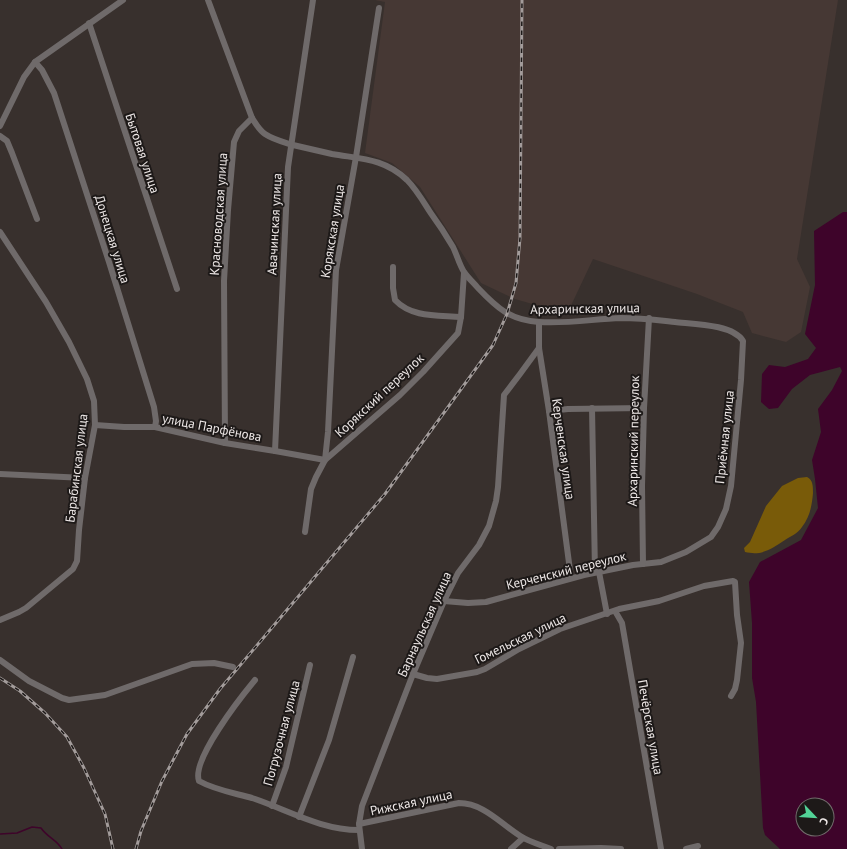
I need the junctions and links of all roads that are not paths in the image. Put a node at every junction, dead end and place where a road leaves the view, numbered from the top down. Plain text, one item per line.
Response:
1 (123, 0) edge
2 (208, 0) edge
3 (313, 0) edge
4 (379, 8) dead end
5 (89, 23) junction
6 (35, 62) junction
7 (252, 118) junction
8 (0, 126) edge
9 (0, 136) edge
10 (290, 144) junction
11 (356, 157) junction
12 (37, 219) dead end
13 (0, 232) edge
14 (393, 267) dead end
15 (464, 273) junction
16 (177, 289) dead end
17 (460, 317) junction
18 (649, 318) junction
19 (539, 322) junction
20 (739, 336) joint
21 (539, 348) junction
22 (592, 408) junction
23 (644, 408) junction
24 (549, 411) junction
25 (95, 425) junction
26 (155, 427) junction
27 (225, 443) junction
28 (275, 451) junction
29 (325, 460) junction
30 (0, 474) edge
31 (85, 478) junction
32 (305, 532) dead end
33 (711, 537) joint
34 (644, 564) junction
35 (597, 572) junction
36 (571, 578) junction
37 (444, 601) junction
38 (615, 611) junction
39 (607, 614) junction
40 (0, 620) edge
41 (353, 657) dead end
42 (0, 660) edge
43 (310, 665) dead end
44 (233, 667) dead end
45 (413, 674) junction
46 (255, 680) dead end
47 (731, 696) dead end
48 (272, 806) junction
49 (299, 817) junction
50 (359, 827) junction
51 (523, 838) junction
52 (698, 846) dead end
53 (362, 849) edge
54 (512, 849) edge
55 (551, 849) edge
56 (559, 849) edge
57 (620, 849) edge
58 (661, 849) edge
59 (686, 849) edge

1 - 5 street
2 - 7 street
3 - 10 street, Авачинская улица
4 - 11 street, Корякская улица
5 - 6 street
5 - 16 street, Бытовая улица
6 - 8 street
6 - 26 street, Донецкая улица
7 - 10 street, Архаринская улица
7 - 27 street, Красноводская улица
9 - 12 street
10 - 11 street, Архаринская улица
10 - 28 street, Авачинская улица
11 - 15 street, Архаринская улица
11 - 29 street, Корякская улица
13 - 25 street, Барабинская улица
14 - 17 street
15 - 17 street, Корякский переулок
15 - 19 street, Архаринская улица
17 - 29 street, Корякский переулок
18 - 19 street, Архаринская улица
18 - 20 street, Архаринская улица
18 - 23 street, Архаринский переулок
19 - 21 street, Керченская улица
20 - 33 street, Приёмная улица
21 - 24 street, Керченская улица
21 - 37 street, Барнаульская улица
22 - 23 street
22 - 24 street
22 - 35 street
23 - 34 street, Архаринский переулок
24 - 36 street, Керченская улица
25 - 26 street, улица Парфёнова
25 - 31 street, Барабинская улица
26 - 27 street, улица Парфёнова
27 - 28 street, улица Парфёнова
28 - 29 street, улица Парфёнова
29 - 32 street, Корякский переулок
30 - 31 street
31 - 40 street, Барабинская улица
33 - 34 street, Керченский переулок
34 - 35 street, Керченский переулок
35 - 36 street, Керченский переулок
35 - 39 street
36 - 37 street, Керченский переулок
37 - 45 street, Барнаульская улица
38 - 39 street, Гомельская улица
38 - 47 street, Гомельская улица
38 - 58 street, Печёрская улица
39 - 45 street, Гомельская улица
41 - 49 street
42 - 44 street
43 - 48 street, Погрузочная улица
45 - 50 street, Барнаульская улица
46 - 48 street, Рижская улица
48 - 49 street, Рижская улица
49 - 50 street, Рижская улица
50 - 51 street, Рижская улица
50 - 53 street, Барнаульская улица
51 - 54 street
51 - 55 street, Рижская улица
52 - 59 street
56 - 57 street

